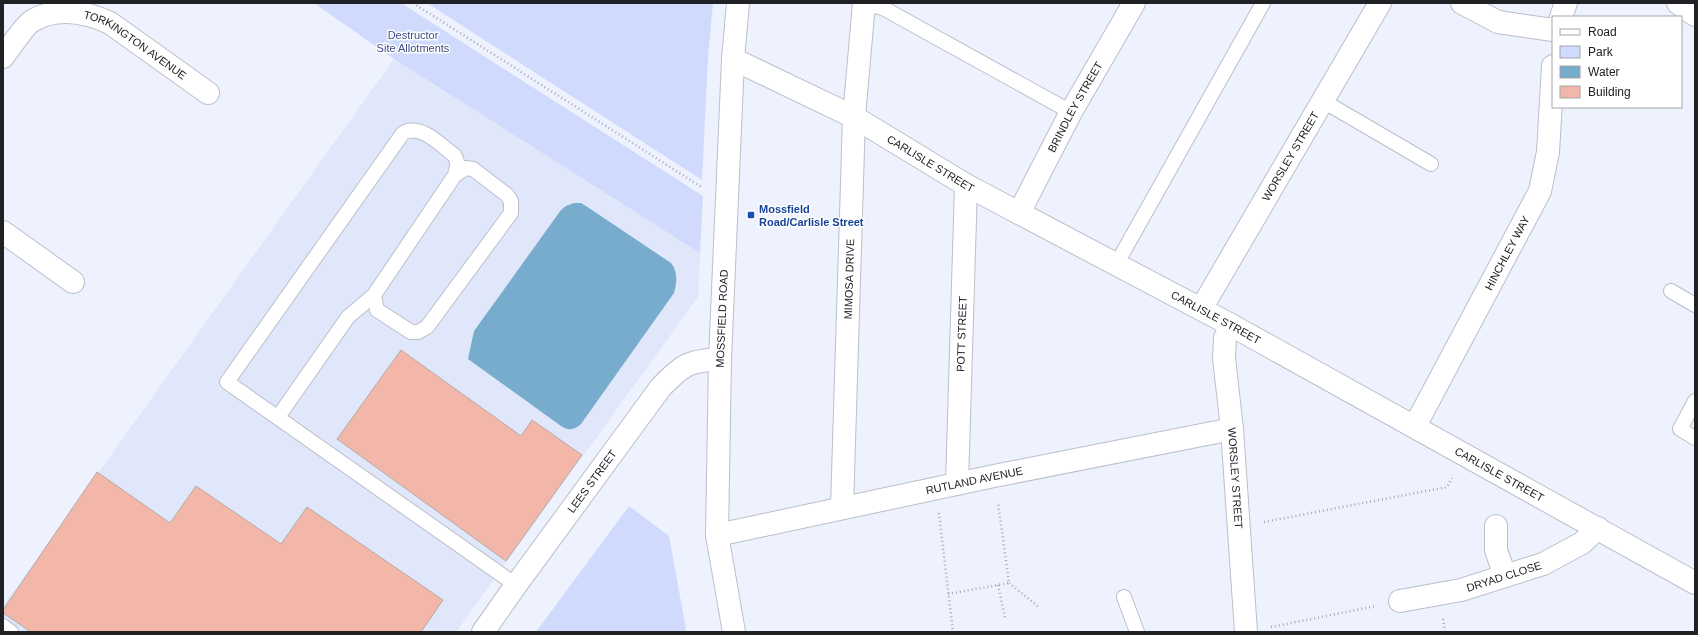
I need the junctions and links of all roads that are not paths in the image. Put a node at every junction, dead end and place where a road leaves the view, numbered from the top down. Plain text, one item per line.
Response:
1 (738, 3) edge
2 (1134, 3) edge
3 (1263, 3) edge
4 (1380, 3) edge
5 (1462, 3) edge
6 (1566, 3) edge
7 (1678, 3) edge
8 (864, 4) edge
9 (1695, 15) edge
10 (1561, 16) edge
11 (1552, 30) edge
12 (3, 57) edge
13 (733, 59) junction
14 (1552, 83) edge
15 (208, 93) dead end
16 (1323, 101) junction
17 (1071, 112) junction
18 (854, 117) junction
19 (1431, 164) dead end
20 (455, 175) junction
21 (966, 185) junction
22 (1020, 213) junction
23 (3, 232) edge
24 (1117, 263) junction
25 (73, 282) dead end
26 (1671, 291) dead end
27 (374, 295) junction
28 (1695, 305) edge
29 (1201, 309) junction
30 (1231, 325) junction
31 (720, 359) junction
32 (1695, 402) edge
33 (278, 417) junction
34 (1415, 426) junction
35 (1232, 429) junction
36 (1695, 438) edge
37 (946, 486) junction
38 (842, 508) junction
39 (1496, 526) dead end
40 (1598, 528) junction
41 (716, 535) junction
42 (1505, 576) junction
43 (1695, 583) edge
44 (516, 585) junction
45 (1124, 597) dead end
46 (1400, 601) road end
47 (3, 626) edge
48 (11, 632) edge
49 (483, 632) edge
50 (734, 632) edge
51 (1137, 632) edge
52 (1246, 632) edge

1 - 13 street, MOSSFIELD ROAD
2 - 17 street, BRINDLEY STREET
3 - 24 lane
4 - 16 street, WORSLEY STREET
5 - 11 street
6 - 10 street
7 - 9 street
8 - 17 lane
8 - 18 street, MIMOSA DRIVE
12 - 15 street, TORKINGTON AVENUE
13 - 18 street, CARLISLE STREET
13 - 31 street, MOSSFIELD ROAD
14 - 34 street, HINCHLEY WAY
16 - 19 lane
16 - 29 street, WORSLEY STREET
17 - 22 street, BRINDLEY STREET
18 - 21 street, CARLISLE STREET
18 - 38 street, MIMOSA DRIVE
20 - 27 lane
20 - 27 lane
20 - 33 lane
21 - 22 street, CARLISLE STREET
21 - 37 street, POTT STREET
22 - 24 street, CARLISLE STREET
23 - 25 street
24 - 29 street, CARLISLE STREET
26 - 28 lane
27 - 33 lane
29 - 30 street, CARLISLE STREET
30 - 34 street, CARLISLE STREET
30 - 35 street, WORSLEY STREET
31 - 41 street, MOSSFIELD ROAD
31 - 44 street, LEES STREET
32 - 36 lane
33 - 44 lane
34 - 40 street, CARLISLE STREET
35 - 37 street, RUTLAND AVENUE
35 - 52 street, WORSLEY STREET
37 - 38 street, RUTLAND AVENUE
38 - 41 street, RUTLAND AVENUE
39 - 42 street
40 - 42 street, DRYAD CLOSE
40 - 43 street, CARLISLE STREET
41 - 50 street, MOSSFIELD ROAD
42 - 46 street, DRYAD CLOSE
44 - 49 street, LEES STREET
45 - 51 lane
47 - 48 lane

